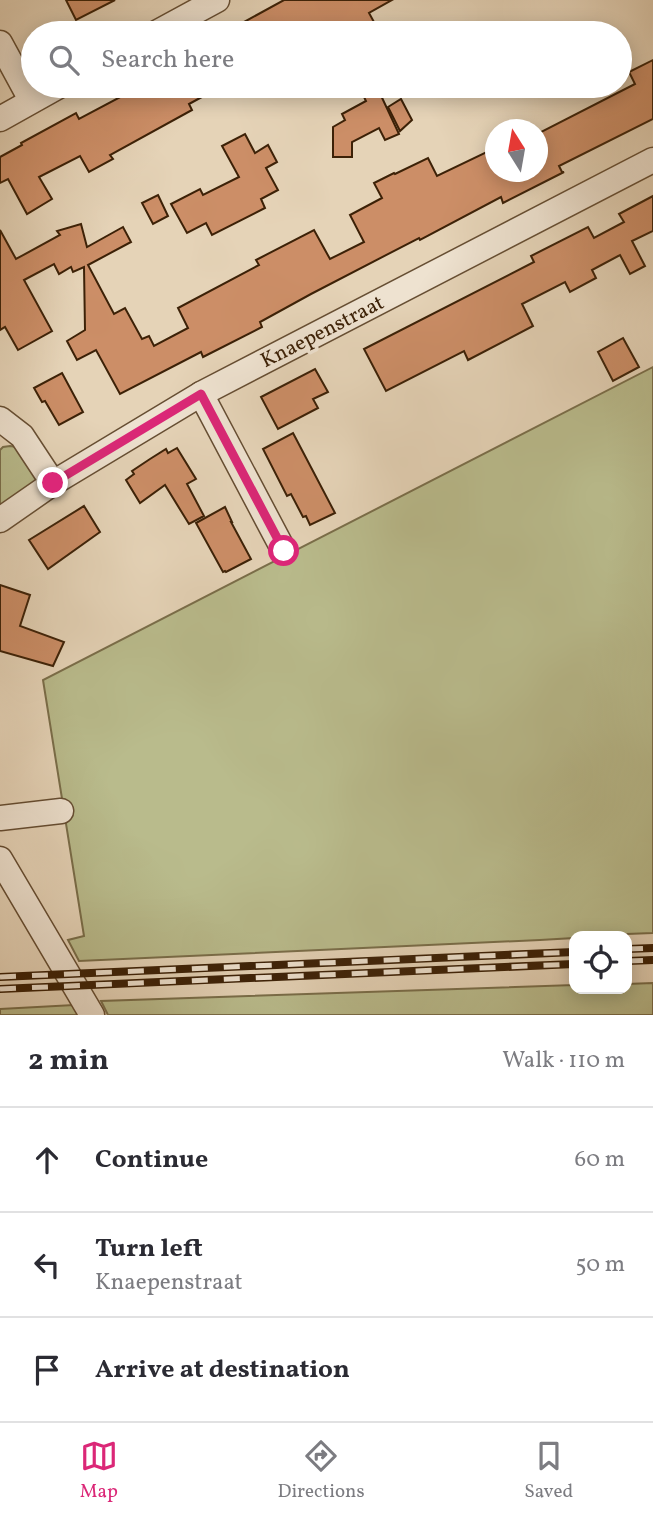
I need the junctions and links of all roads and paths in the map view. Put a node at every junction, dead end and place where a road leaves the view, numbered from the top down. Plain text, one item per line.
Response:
1 (217, 0) edge
2 (178, 21) edge
3 (0, 43) edge
4 (21, 80) edge
5 (36, 98) edge
6 (32, 100) joint
7 (0, 119) edge
8 (653, 160) edge
9 (201, 394) junction
10 (0, 420) edge
11 (53, 483) junction
12 (0, 520) edge
13 (284, 551) dead end
14 (61, 811) dead end
15 (0, 818) edge
16 (0, 859) edge
17 (92, 1015) edge

1 - 2 street
3 - 4 street
5 - 6 street
6 - 7 street
8 - 9 street, Knaepenstraat
9 - 11 street, Knaepenstraat
9 - 13 street
10 - 11 street
11 - 12 street, Knaepenstraat
14 - 15 street
16 - 17 street

